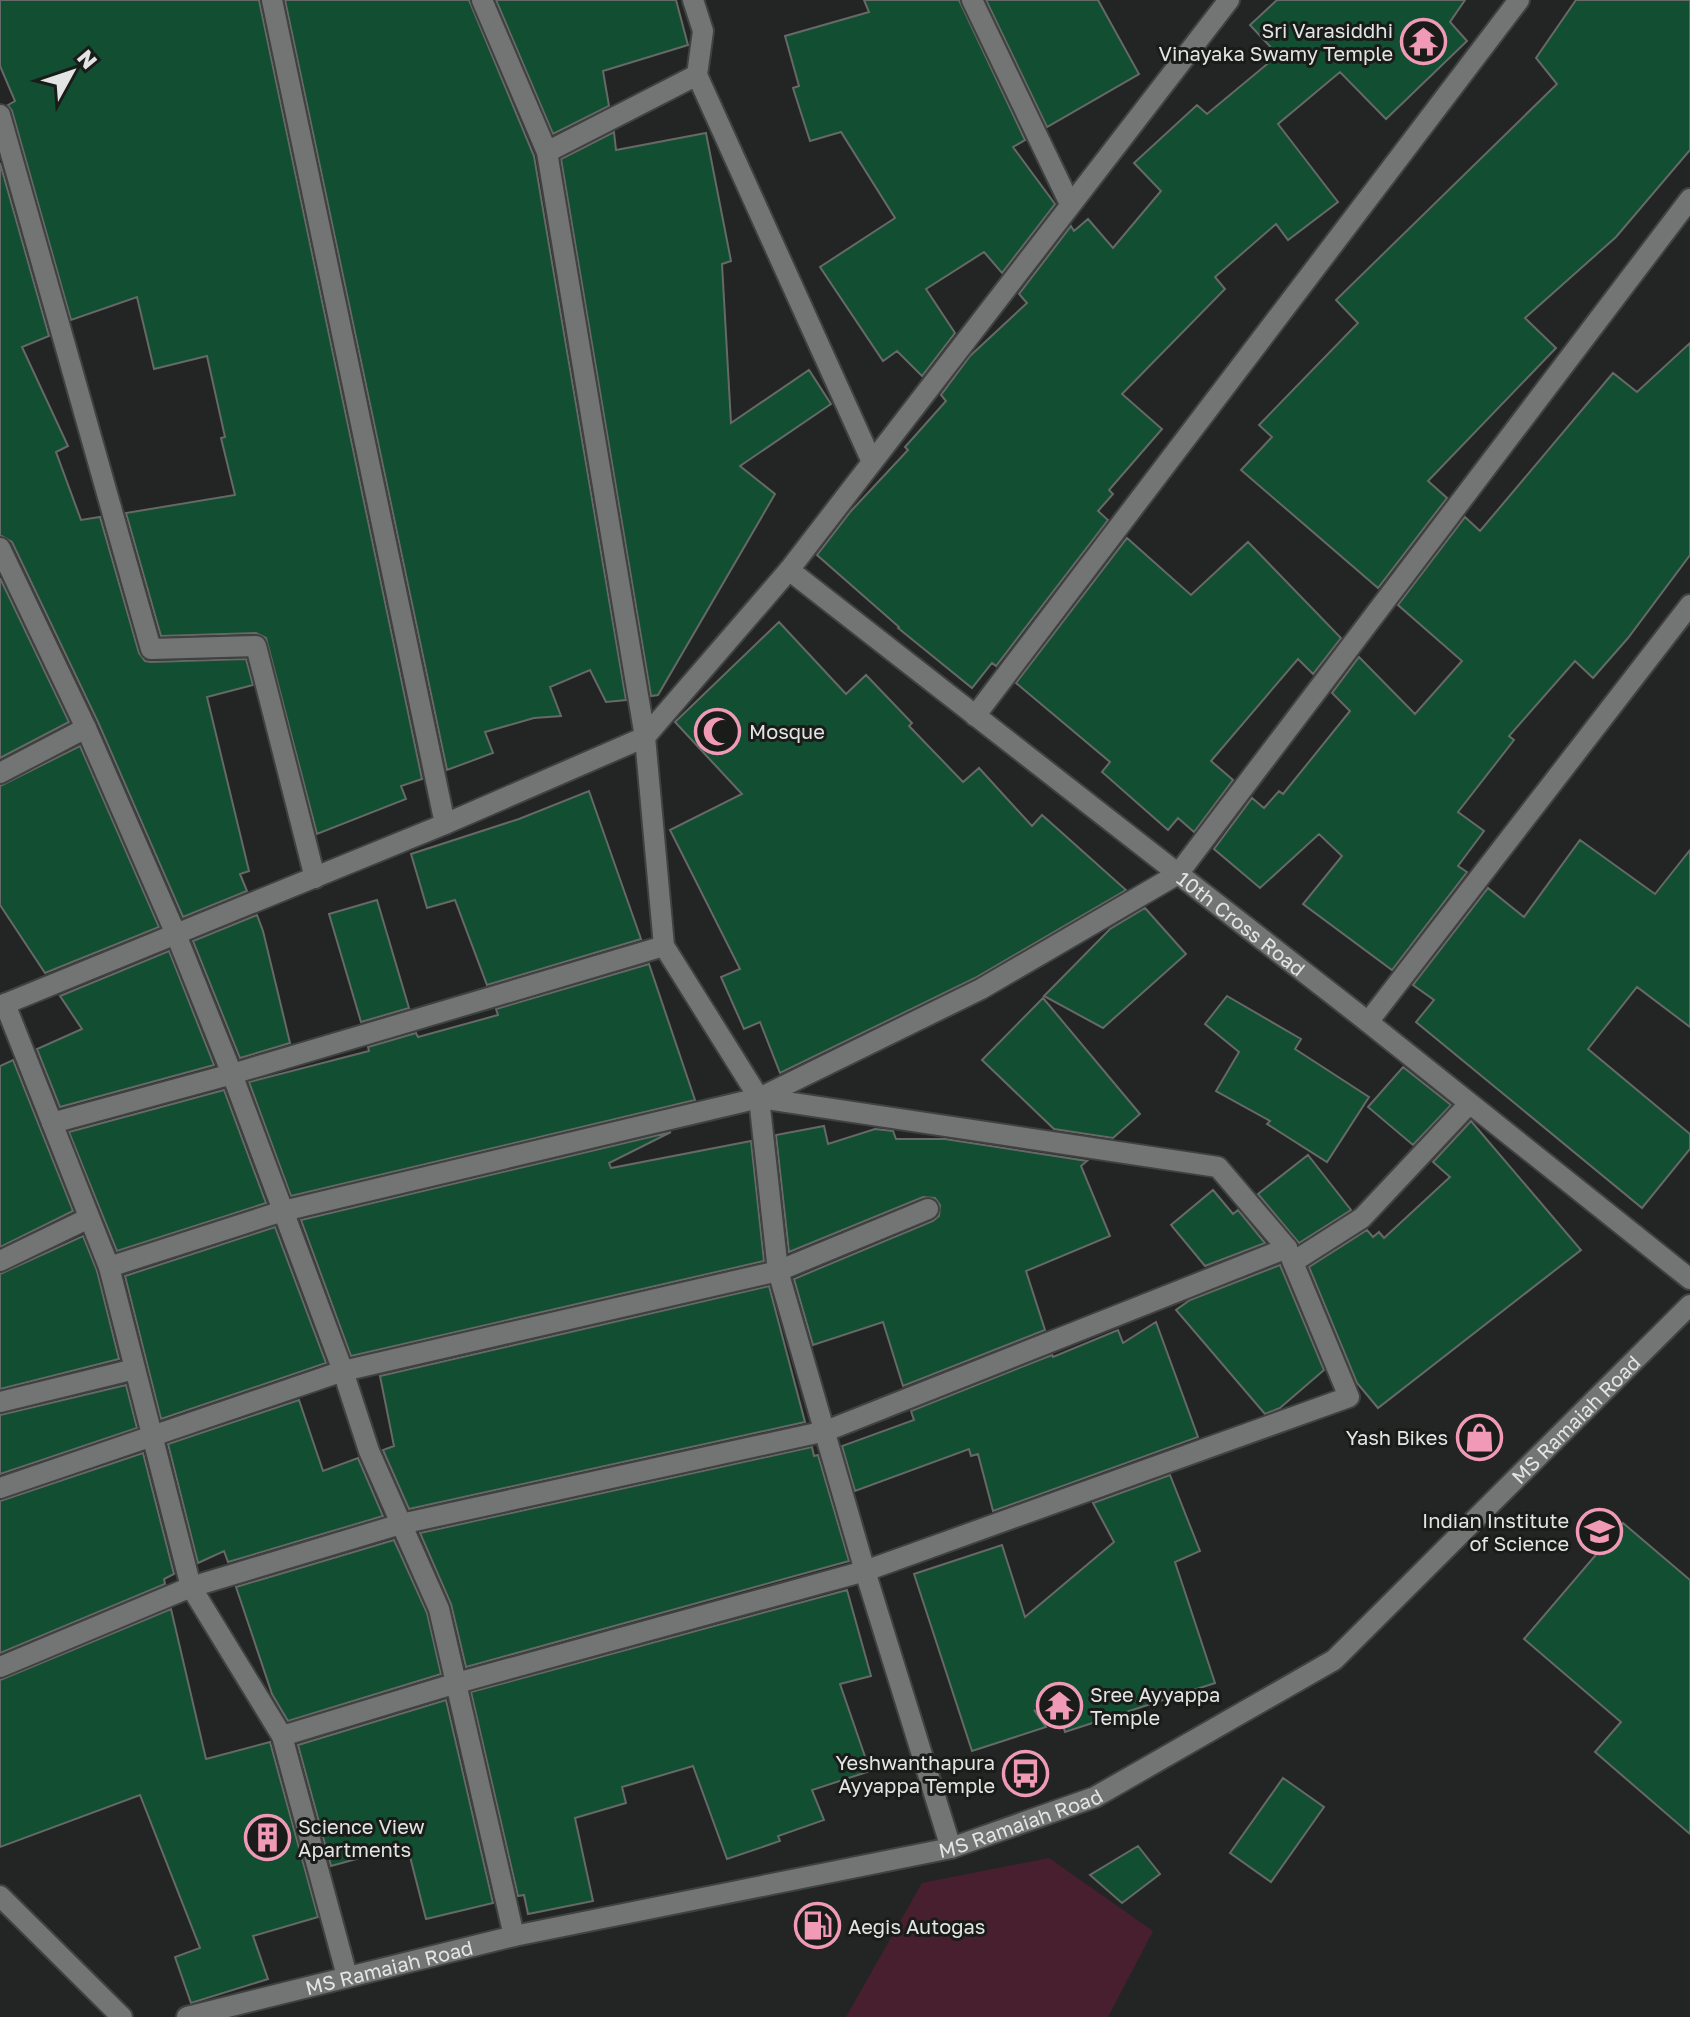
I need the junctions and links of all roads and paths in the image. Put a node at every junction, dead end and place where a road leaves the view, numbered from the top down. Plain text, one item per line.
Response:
1 (272, 0) edge
2 (482, 0) edge
3 (693, 0) edge
4 (972, 0) edge
5 (1519, 0) edge
6 (1223, 3) edge
7 (697, 75) junction
8 (0, 115) edge
9 (547, 152) junction
10 (1690, 199) edge
11 (1070, 204) junction
12 (872, 462) junction
13 (0, 548) edge
14 (789, 570) junction
15 (1690, 605) edge
16 (975, 716) junction
17 (86, 728) junction
18 (645, 737) junction
19 (0, 773) edge
20 (445, 824) junction
21 (1178, 874) junction
22 (315, 878) junction
23 (175, 932) junction
24 (664, 946) junction
25 (2, 1005) edge
26 (1368, 1022) junction
27 (232, 1074) junction
28 (759, 1098) junction
29 (1469, 1104) junction
30 (52, 1123) junction
31 (928, 1209) dead end
32 (283, 1211) junction
33 (89, 1218) junction
34 (1290, 1255) junction
35 (0, 1261) edge
36 (109, 1267) junction
37 (778, 1271) junction
38 (1690, 1279) edge
39 (1690, 1305) edge
40 (135, 1369) junction
41 (343, 1371) junction
42 (0, 1402) edge
43 (826, 1431) junction
44 (153, 1438) junction
45 (0, 1488) edge
46 (401, 1524) junction
47 (865, 1571) junction
48 (191, 1587) junction
49 (0, 1667) edge
50 (457, 1683) junction
51 (282, 1736) junction
52 (951, 1848) junction
53 (0, 1896) edge
54 (514, 1936) junction
55 (347, 1976) junction
56 (122, 2017) edge
57 (187, 2017) edge

1 - 20 street
2 - 9 street
3 - 7 street
4 - 11 street
5 - 16 street
6 - 11 street
7 - 9 street
7 - 12 street
8 - 22 street
9 - 18 street
10 - 21 street
11 - 12 street
12 - 14 street
13 - 17 street
14 - 16 street, 10th Cross Road
14 - 18 street
15 - 26 street
16 - 21 street, 10th Cross Road
17 - 19 street
17 - 23 street
18 - 20 street
18 - 24 street
20 - 22 street
21 - 26 street, 10th Cross Road
21 - 28 street
22 - 23 street
23 - 25 street
23 - 27 street
24 - 27 street
24 - 28 street
25 - 30 street
26 - 29 street, 10th Cross Road
27 - 30 street
27 - 32 street
28 - 32 street
28 - 34 street
28 - 37 street
29 - 34 street
29 - 38 street, 10th Cross Road
30 - 33 street
31 - 37 street
32 - 36 street
32 - 41 street
33 - 35 street
33 - 36 street
34 - 43 street
34 - 47 street
36 - 40 street
37 - 41 street
37 - 43 street
39 - 52 street, MS Ramaiah Road
40 - 42 street
40 - 44 street
41 - 44 street
41 - 46 street
43 - 46 street
43 - 47 street
44 - 45 street
44 - 48 street
46 - 48 street
46 - 50 street
47 - 50 street
47 - 52 street
48 - 49 street
48 - 51 street
50 - 51 street
50 - 54 street
51 - 55 street
52 - 54 street, MS Ramaiah Road
53 - 56 street
54 - 55 street, MS Ramaiah Road
55 - 57 street, MS Ramaiah Road

